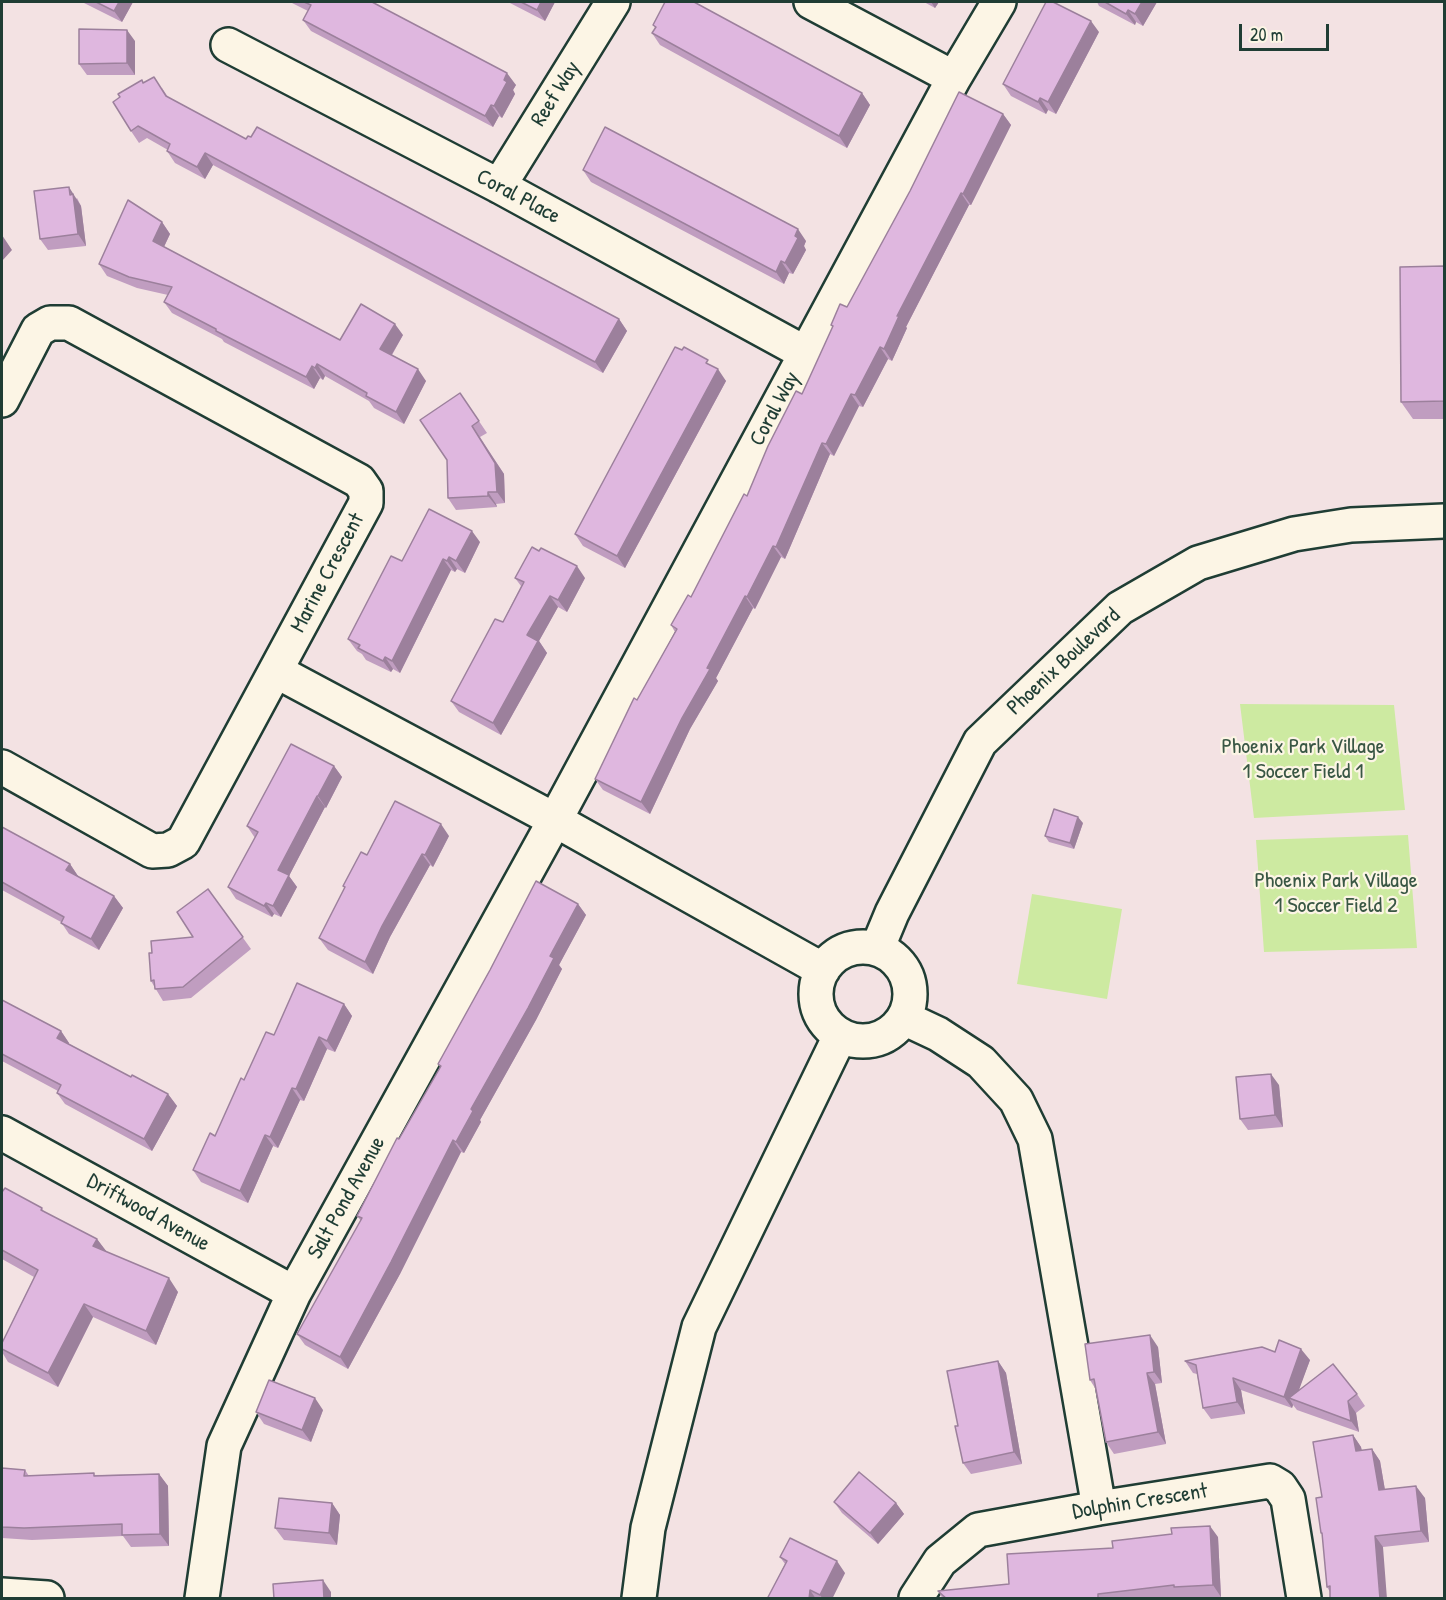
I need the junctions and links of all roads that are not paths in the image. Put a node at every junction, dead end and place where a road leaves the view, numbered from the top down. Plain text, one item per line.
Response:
1 (614, 2) edge
2 (811, 2) edge
3 (999, 2) edge
4 (228, 45) dead end
5 (954, 78) junction
6 (499, 186) junction
7 (805, 353) junction
8 (2, 400) edge
9 (1444, 521) edge
10 (276, 670) junction
11 (2, 766) edge
12 (555, 820) junction
13 (877, 949) junction
14 (823, 970) junction
15 (904, 1018) junction
16 (840, 1036) junction
17 (2, 1133) edge
18 (294, 1293) junction
19 (1099, 1508) junction
20 (2, 1595) edge
21 (48, 1599) edge
22 (202, 1599) edge
23 (639, 1599) edge
24 (916, 1599) edge
25 (1304, 1599) edge

1 - 6 street, Reef Way
2 - 5 street
3 - 5 street, Coral Way
4 - 6 street, Coral Place
5 - 7 street, Coral Way
6 - 7 street, Coral Place
7 - 12 street, Coral Way
8 - 10 street, Marine Crescent
9 - 13 street, Phoenix Boulevard
10 - 11 street, Marine Crescent
10 - 12 street
12 - 14 street
12 - 18 street, Salt Pond Avenue
13 - 14 street
13 - 15 street
14 - 16 street
15 - 16 street
15 - 19 street
16 - 23 street
17 - 18 street, Driftwood Avenue
18 - 22 street, Salt Pond Avenue
19 - 24 street, Dolphin Crescent
19 - 25 street, Dolphin Crescent
20 - 21 street

